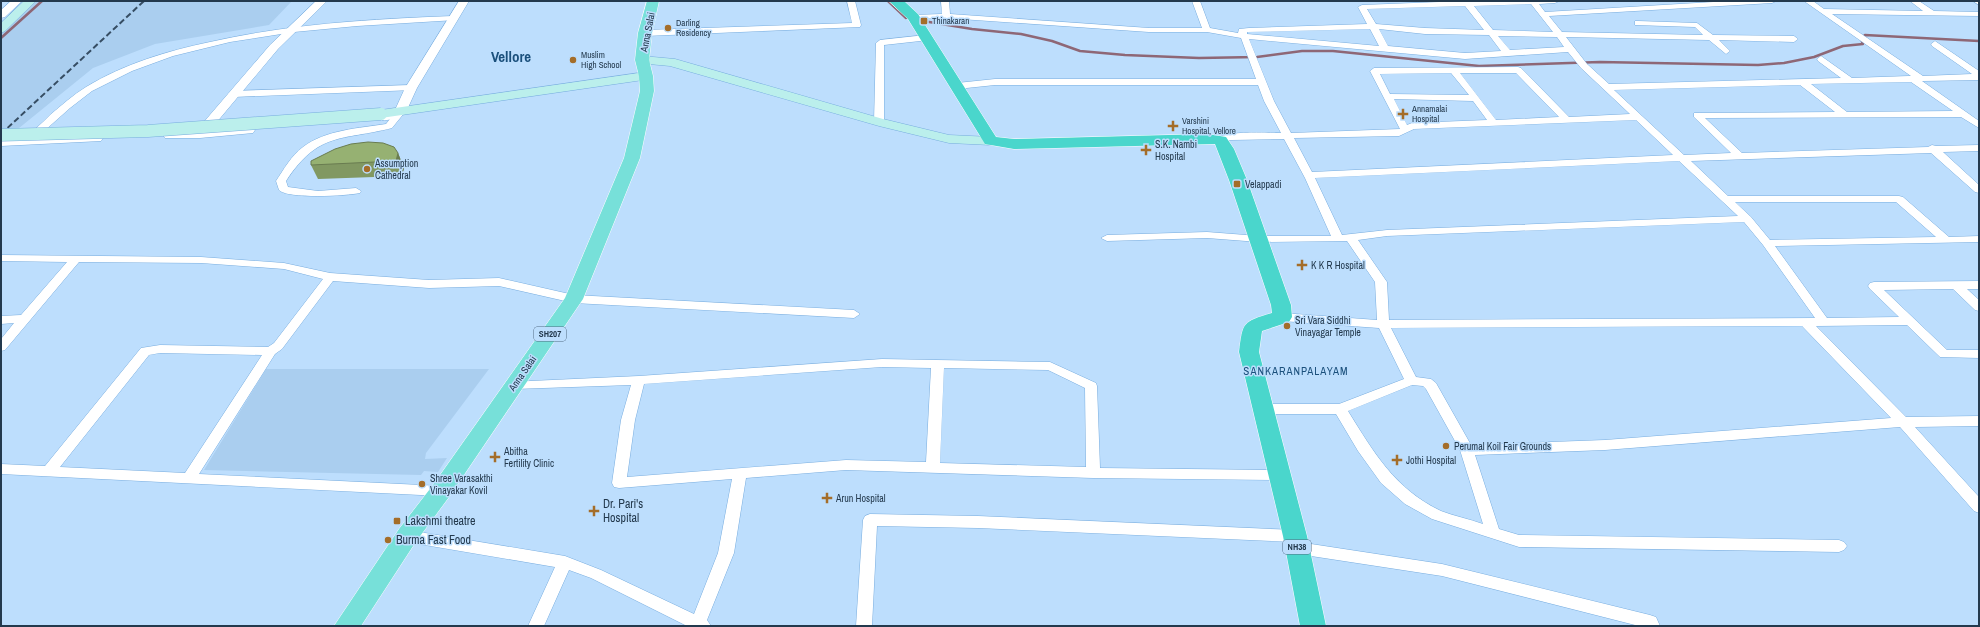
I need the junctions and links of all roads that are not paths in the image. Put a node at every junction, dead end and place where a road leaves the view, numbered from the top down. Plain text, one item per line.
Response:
1 (17, 1) edge
2 (30, 1) edge
3 (322, 1) edge
4 (464, 1) edge
5 (653, 1) edge
6 (851, 1) edge
7 (896, 1) edge
8 (945, 1) edge
9 (1196, 1) edge
10 (1534, 1) edge
11 (1555, 1) edge
12 (1610, 1) edge
13 (1764, 1) edge
14 (1772, 1) edge
15 (1808, 1) edge
16 (1914, 1) edge
17 (1976, 1) edge
18 (1467, 3) junction
19 (1691, 3) edge
20 (1979, 3) edge
21 (1361, 4) edge
22 (1621, 10) junction
23 (3, 11) edge
24 (1822, 11) junction
25 (1931, 12) junction
26 (1545, 14) junction
27 (1979, 14) edge
28 (946, 16) junction
29 (913, 17) junction
30 (453, 18) junction
31 (1638, 23) dead end
32 (1373, 26) junction
33 (295, 28) junction
34 (1, 29) edge
35 (1207, 30) junction
36 (644, 33) junction
37 (1243, 33) junction
38 (1491, 33) junction
39 (1559, 34) junction
40 (1710, 37) junction
41 (926, 38) junction
42 (1794, 39) dead end
43 (1935, 44) dead end
44 (1385, 48) junction
45 (1570, 49) junction
46 (1726, 51) dead end
47 (1508, 54) junction
48 (1821, 59) dead end
49 (644, 68) junction
50 (1454, 71) junction
51 (1978, 77) edge
52 (1916, 78) junction
53 (1848, 79) junction
54 (1801, 81) junction
55 (1262, 82) junction
56 (956, 86) junction
57 (1608, 86) junction
58 (411, 88) junction
59 (233, 94) junction
60 (1387, 96) junction
61 (1476, 98) junction
62 (400, 112) junction
63 (1965, 114) junction
64 (1845, 115) junction
65 (1638, 117) junction
66 (1567, 120) junction
67 (879, 122) junction
68 (1493, 122) junction
69 (1979, 125) edge
70 (1405, 130) junction
71 (200, 134) junction
72 (1, 135) edge
73 (1288, 135) junction
74 (991, 140) junction
75 (1220, 140) junction
76 (27, 141) junction
77 (1, 142) edge
78 (1932, 148) junction
79 (1979, 148) edge
80 (1740, 156) junction
81 (1681, 158) junction
82 (1309, 175) junction
83 (1979, 190) edge
84 (356, 191) dead end
85 (1727, 199) junction
86 (1747, 219) junction
87 (1350, 237) junction
88 (1107, 238) dead end
89 (1338, 238) junction
90 (1259, 239) junction
91 (1979, 239) edge
92 (1946, 240) junction
93 (1767, 243) junction
94 (1, 258) edge
95 (76, 259) junction
96 (330, 277) junction
97 (1956, 285) junction
98 (1979, 285) edge
99 (574, 299) junction
100 (1979, 306) edge
101 (854, 314) dead end
102 (1282, 317) junction
103 (25, 319) junction
104 (1, 320) edge
105 (1910, 321) junction
106 (1806, 322) junction
107 (1824, 322) junction
108 (1383, 324) junction
109 (1, 347) edge
110 (271, 351) junction
111 (1979, 354) edge
112 (938, 364) junction
113 (639, 380) junction
114 (1412, 381) junction
115 (514, 385) junction
116 (1340, 409) junction
117 (1263, 412) junction
118 (1979, 421) edge
119 (1903, 422) junction
120 (1467, 450) junction
121 (1, 469) edge
122 (933, 469) junction
123 (50, 471) junction
124 (1278, 471) junction
125 (1093, 473) junction
126 (740, 474) junction
127 (189, 478) junction
128 (441, 490) junction
129 (1979, 507) edge
130 (1493, 533) junction
131 (407, 536) junction
132 (1296, 542) junction
133 (1839, 546) dead end
134 (565, 562) junction
135 (700, 625) edge
136 (347, 626) edge
137 (536, 626) edge
138 (864, 626) edge
139 (1313, 626) edge
140 (1652, 626) edge

1 - 23 street
2 - 34 main road
3 - 33 street
4 - 30 street
5 - 36 main road, Anna Salai / SH207
6 - 36 street
7 - 29 highway
8 - 28 street
9 - 35 street
10 - 11 street
10 - 18 street
10 - 26 street
12 - 22 street
13 - 14 street
13 - 19 street
15 - 24 street
16 - 25 street
17 - 20 street
18 - 21 street
18 - 38 street
19 - 22 street
21 - 32 street
22 - 26 street
24 - 25 street
24 - 52 street
25 - 27 street
26 - 39 street
28 - 29 street
28 - 35 street
29 - 41 highway
30 - 33 street
30 - 58 street
31 - 40 street
32 - 37 street
32 - 38 street
32 - 44 street
33 - 59 street
33 - 76 street
35 - 37 street
36 - 49 main road, Anna Salai / SH207
37 - 44 street
37 - 55 street
38 - 39 street
38 - 47 street
39 - 40 street
39 - 45 street
40 - 42 street
40 - 46 street
41 - 56 highway
41 - 67 street
43 - 51 street
44 - 47 street
45 - 47 street
45 - 57 street
48 - 53 street
49 - 62 main road
49 - 67 main road
49 - 99 main road, Anna Salai / SH207
50 - 60 street
50 - 61 street
50 - 66 street
51 - 52 street
52 - 53 street
52 - 63 street
53 - 54 street
54 - 57 street
54 - 64 street
55 - 56 street
55 - 73 street
56 - 74 highway
57 - 65 street
58 - 59 street
58 - 62 street
59 - 71 street
60 - 61 street
60 - 70 street
61 - 68 street
62 - 71 street
62 - 72 main road, bridge
62 - 84 street
63 - 64 street
63 - 69 street
64 - 80 street
65 - 66 street
65 - 81 street
66 - 68 street
67 - 74 main road
68 - 70 street
70 - 73 street
71 - 76 street
73 - 75 street
73 - 82 street
74 - 75 highway
75 - 90 highway
76 - 77 street
78 - 79 street
78 - 80 street
78 - 83 street
80 - 81 street
81 - 82 street
81 - 85 street
82 - 89 street
85 - 86 street
85 - 92 street
86 - 87 street
86 - 93 street
87 - 89 street
87 - 108 street
88 - 90 street
89 - 90 street
90 - 102 highway
91 - 92 street
92 - 93 street
93 - 107 street
94 - 95 street
95 - 96 street
95 - 103 street
96 - 99 street
96 - 110 street
97 - 98 street
97 - 100 street
97 - 105 street
99 - 101 street
99 - 115 main road, Anna Salai / SH207
102 - 108 street
102 - 117 highway, NH38
103 - 104 street
103 - 109 street
105 - 107 street
105 - 111 street
106 - 107 street
106 - 108 street
106 - 119 street
108 - 114 street
110 - 123 street
110 - 127 street
112 - 113 street
112 - 122 street
112 - 125 street
113 - 115 street
113 - 126 street
114 - 116 street
114 - 120 street
115 - 128 main road, Anna Salai / SH207
116 - 117 street
116 - 130 street
117 - 124 highway, NH38
118 - 119 street
119 - 120 street
119 - 129 street
120 - 130 street
121 - 123 street
122 - 125 street
122 - 126 street
123 - 127 street
124 - 125 street
124 - 132 highway, NH38
126 - 135 street
127 - 128 street
128 - 131 main road, Anna Salai / SH207
130 - 133 street
131 - 134 street
131 - 136 main road, Anna Salai / SH207
132 - 138 street
132 - 139 highway, NH38
132 - 140 street
134 - 135 street
134 - 137 street

